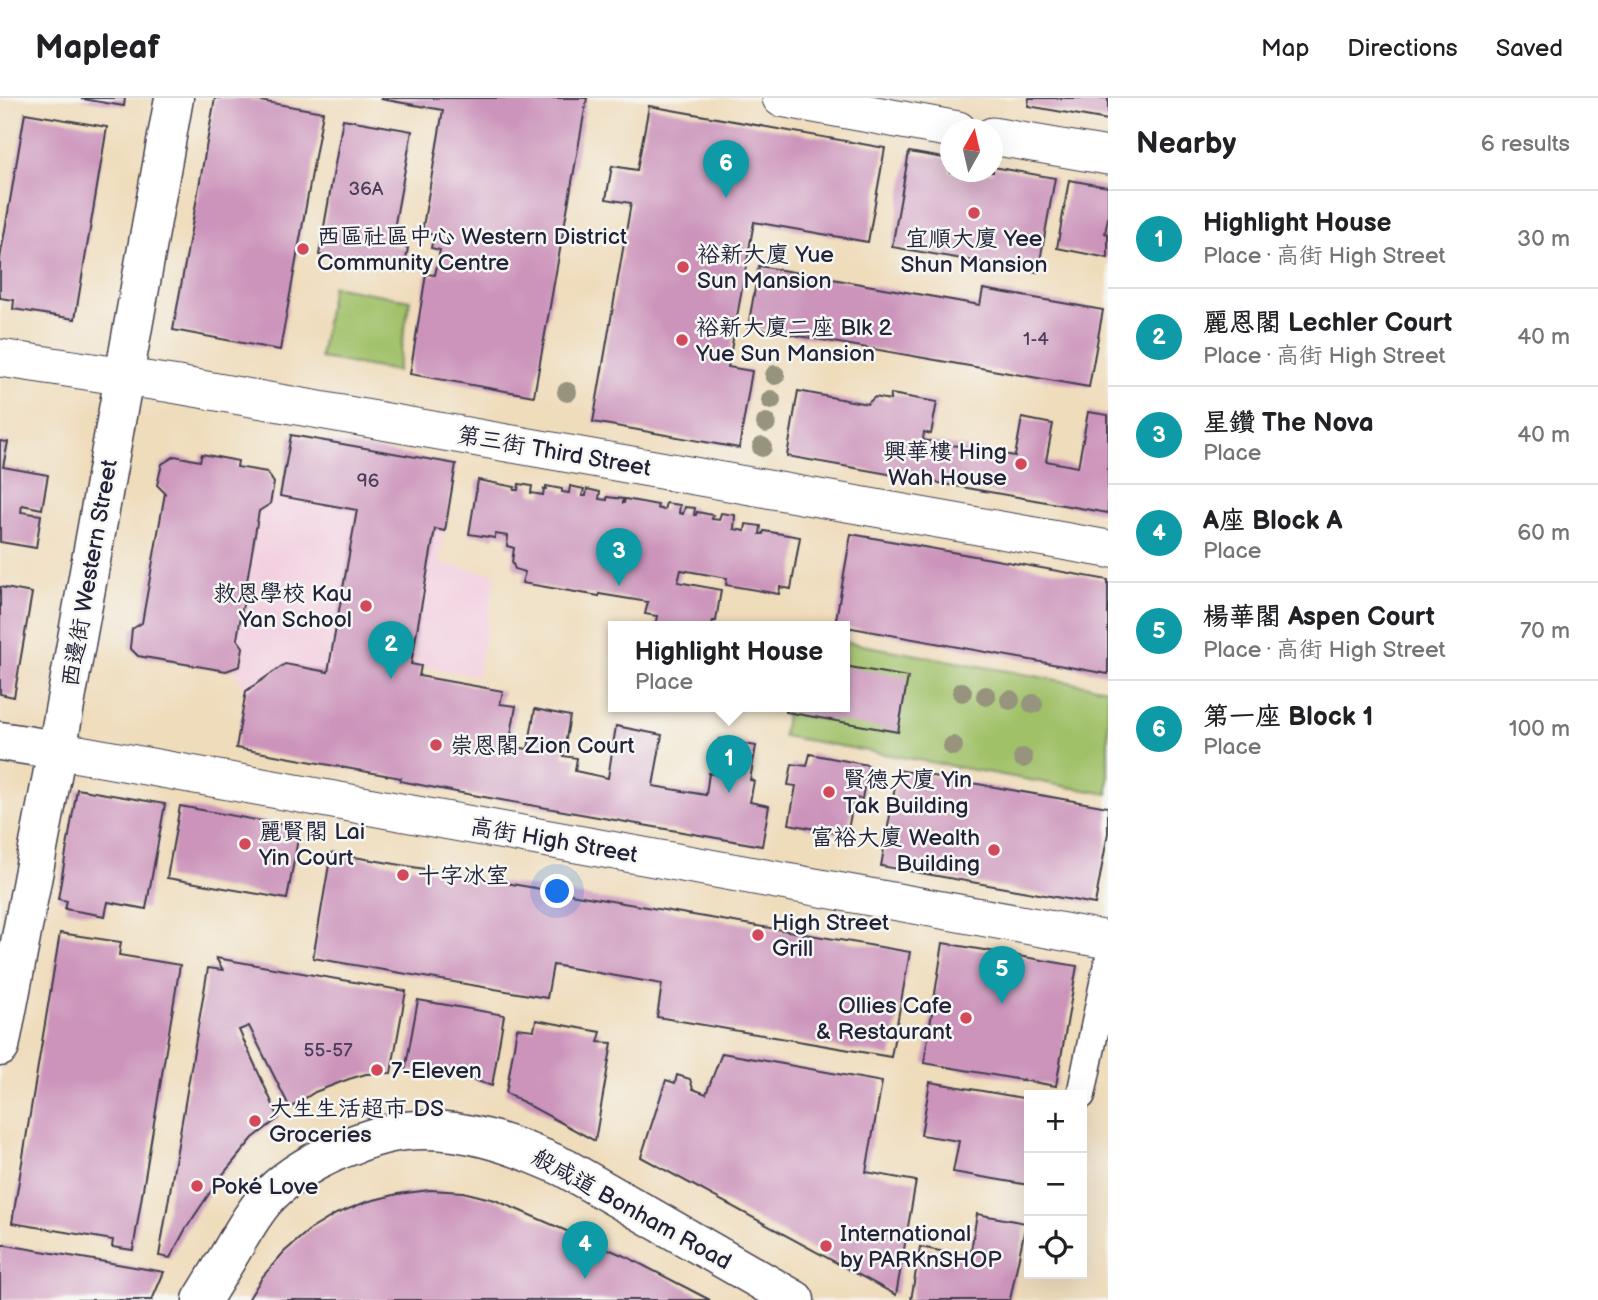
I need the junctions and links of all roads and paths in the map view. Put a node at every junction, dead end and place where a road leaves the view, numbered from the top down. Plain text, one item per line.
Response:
1 (174, 98) edge
2 (781, 98) edge
3 (940, 127) edge
4 (1003, 138) edge
5 (1108, 156) edge
6 (0, 358) edge
7 (124, 377) junction
8 (1108, 549) edge
9 (0, 741) edge
10 (57, 750) junction
11 (1108, 940) edge
12 (1108, 964) edge
13 (0, 1047) edge
14 (1083, 1090) edge
15 (202, 1300) edge
16 (794, 1300) edge

1 - 7 main road, 西邊街 Western Street
2 - 3 street
4 - 5 street
6 - 7 street, 第三街 Third Street
7 - 8 street, 第三街 Third Street
7 - 10 main road, 西邊街 Western Street
9 - 10 main road, 高街 High Street
10 - 11 street, 高街 High Street
10 - 13 main road, 西邊街 Western Street
12 - 14 street
15 - 16 main road, 般咸道 Bonham Road

